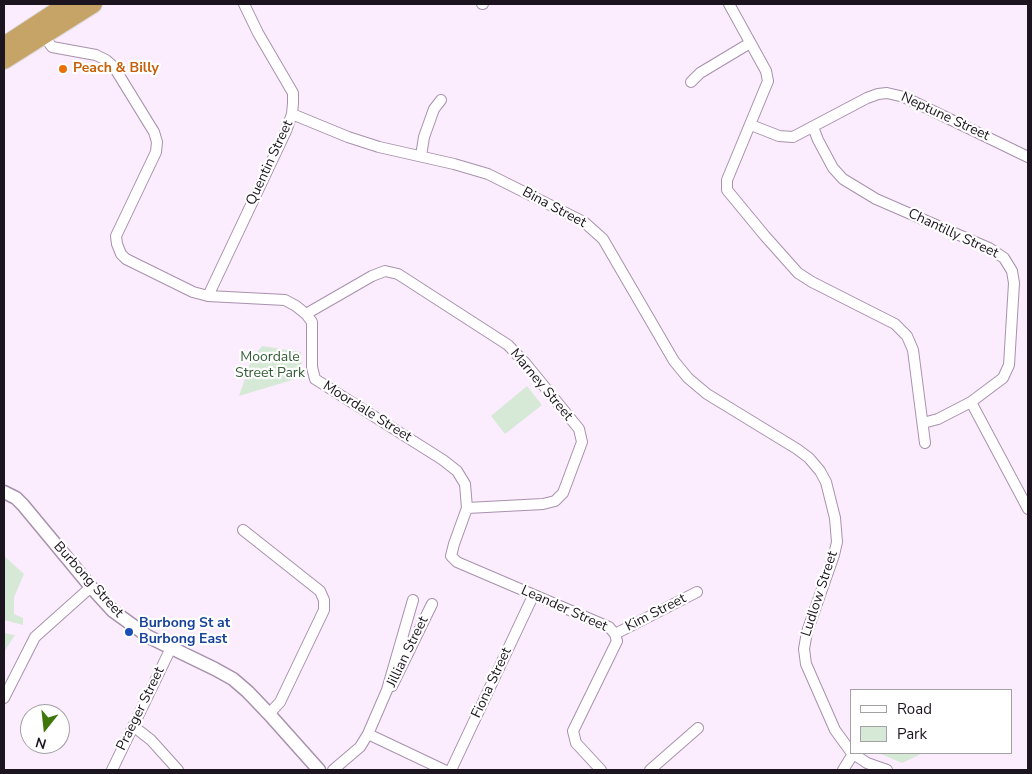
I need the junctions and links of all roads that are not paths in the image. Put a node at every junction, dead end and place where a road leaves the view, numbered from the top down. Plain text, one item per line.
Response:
1 (68, 4) edge
2 (93, 4) edge
3 (244, 4) edge
4 (729, 4) edge
5 (43, 35) junction
6 (750, 43) junction
7 (4, 46) edge
8 (4, 60) edge
9 (691, 82) dead end
10 (441, 100) dead end
11 (292, 114) junction
12 (751, 125) junction
13 (813, 127) junction
14 (421, 156) junction
15 (1028, 156) edge
16 (208, 296) junction
17 (306, 314) junction
18 (971, 402) junction
19 (923, 423) junction
20 (761, 427) joint
21 (925, 443) dead end
22 (4, 492) edge
23 (467, 508) junction
24 (1028, 509) edge
25 (243, 530) dead end
26 (451, 556) joint
27 (91, 587) junction
28 (697, 592) dead end
29 (533, 596) junction
30 (414, 600) dead end
31 (432, 604) dead end
32 (616, 634) junction
33 (171, 648) junction
34 (4, 698) edge
35 (383, 699) junction
36 (269, 714) junction
37 (133, 726) junction
38 (698, 728) dead end
39 (368, 734) junction
40 (850, 750) edge
41 (851, 754) edge
42 (854, 754) edge
43 (112, 770) edge
44 (178, 770) edge
45 (319, 770) edge
46 (333, 770) edge
47 (444, 770) edge
48 (451, 770) edge
49 (601, 770) edge
50 (650, 770) edge
51 (843, 770) edge
52 (887, 770) edge

1 - 7 highway
2 - 5 highway
3 - 11 street, Quentin Street
4 - 6 street
5 - 8 highway
5 - 16 street
6 - 9 street
6 - 12 street
10 - 14 street
11 - 14 street, Bina Street
11 - 16 street, Quentin Street
12 - 13 street, Neptune Street
12 - 19 street
13 - 15 street, Neptune Street
13 - 18 street, Chantilly Street
14 - 20 street, Bina Street
16 - 17 street
17 - 23 street, Moordale Street
17 - 23 street, Marney Street
18 - 19 street, Chantilly Street
18 - 24 street
19 - 21 street
20 - 40 street, Ludlow Street
22 - 27 street, Burbong Street
23 - 26 street, Moordale Street
25 - 36 street
26 - 29 street, Leander Street
27 - 33 street, Burbong Street
27 - 34 street
28 - 32 street, Kim Street
29 - 32 street, Leander Street
29 - 48 street, Fiona Street
30 - 35 street, Jillian Street
31 - 35 street, Jillian Street
32 - 49 street, Leander Street
33 - 36 street, Burbong Street
33 - 37 street, Praeger Street
35 - 39 street, Jillian Street
36 - 45 street, Burbong Street
37 - 43 street, Praeger Street
37 - 44 street
38 - 50 street
39 - 46 street, Jillian Street
39 - 47 street
41 - 51 street
42 - 52 street, Ludlow Street

